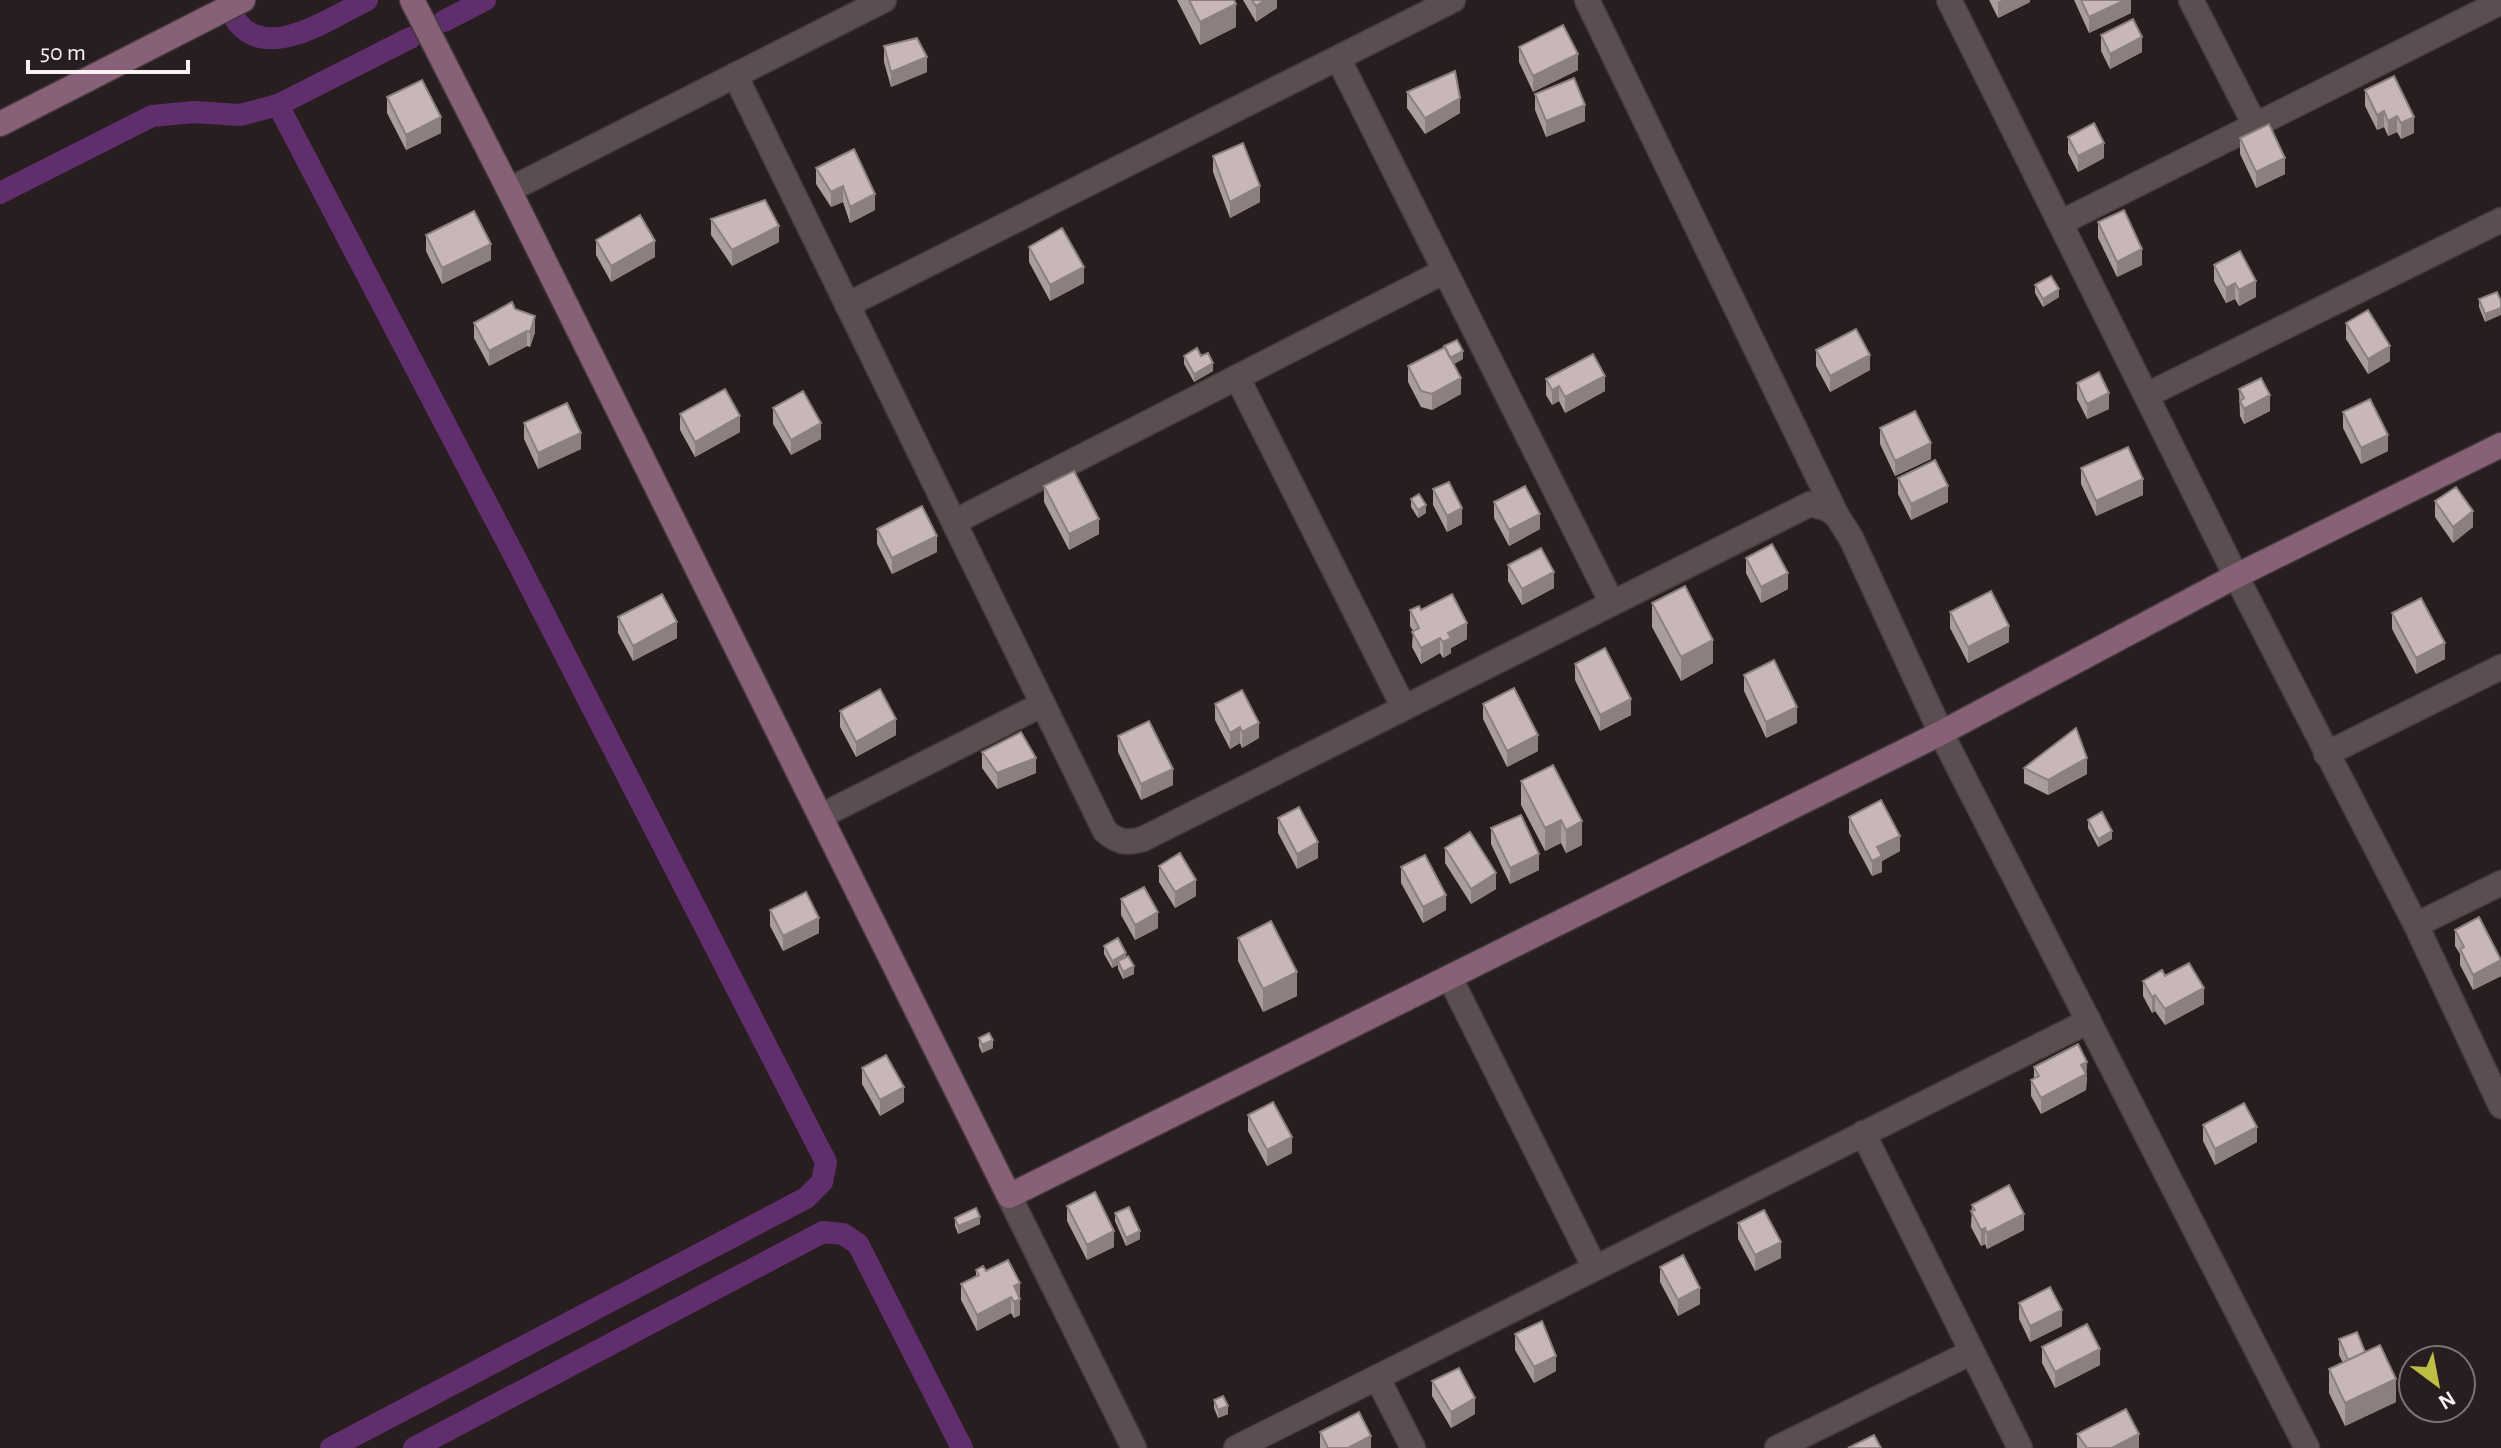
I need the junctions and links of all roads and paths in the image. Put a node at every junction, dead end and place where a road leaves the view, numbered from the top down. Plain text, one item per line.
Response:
1 (243, 0) edge
2 (412, 0) edge
3 (884, 0) edge
4 (1453, 0) edge
5 (1587, 0) edge
6 (1949, 0) edge
7 (2191, 0) edge
8 (2501, 2) edge
9 (1338, 58) junction
10 (735, 75) junction
11 (0, 124) edge
12 (2256, 127) junction
13 (509, 190) junction
14 (2501, 220) edge
15 (2060, 223) junction
16 (1445, 271) junction
17 (847, 305) junction
18 (1237, 377) junction
19 (2147, 395) junction
20 (2501, 445) edge
21 (1837, 516) junction
22 (954, 522) junction
23 (2236, 576) junction
24 (1612, 603) junction
25 (2501, 667) edge
26 (1043, 704) junction
27 (1404, 708) junction
28 (1941, 733) junction
29 (2326, 754) junction
30 (821, 816) junction
31 (2501, 883) edge
32 (2416, 925) junction
33 (1450, 978) junction
34 (2089, 1021) junction
35 (2500, 1100) edge
36 (1863, 1133) junction
37 (1009, 1196) junction
38 (1595, 1268) junction
39 (1972, 1352) junction
40 (1377, 1377) junction
41 (1134, 1448) edge
42 (1236, 1448) edge
43 (1413, 1448) edge
44 (1777, 1448) edge
45 (2020, 1448) edge
46 (2307, 1448) edge

1 - 11 street
2 - 13 street
3 - 10 street
4 - 9 street
5 - 21 street
6 - 15 street
7 - 12 street
8 - 12 street
9 - 16 street
9 - 17 street
10 - 13 street
10 - 17 street
12 - 15 street
13 - 30 street
14 - 19 street
15 - 19 street
16 - 18 street
16 - 24 street
17 - 22 street
18 - 22 street
18 - 27 street
19 - 23 street
20 - 23 street
21 - 24 street
21 - 28 street
22 - 26 street
23 - 28 street
23 - 29 street
24 - 27 street
25 - 29 street
26 - 27 street
26 - 30 street
28 - 33 street
28 - 34 street
29 - 32 street
30 - 37 street
31 - 32 street
32 - 35 street
33 - 37 street
33 - 38 street
34 - 36 street
34 - 46 street
36 - 38 street
36 - 39 street
37 - 41 street
38 - 40 street
39 - 44 street
39 - 45 street
40 - 42 street
40 - 43 street

